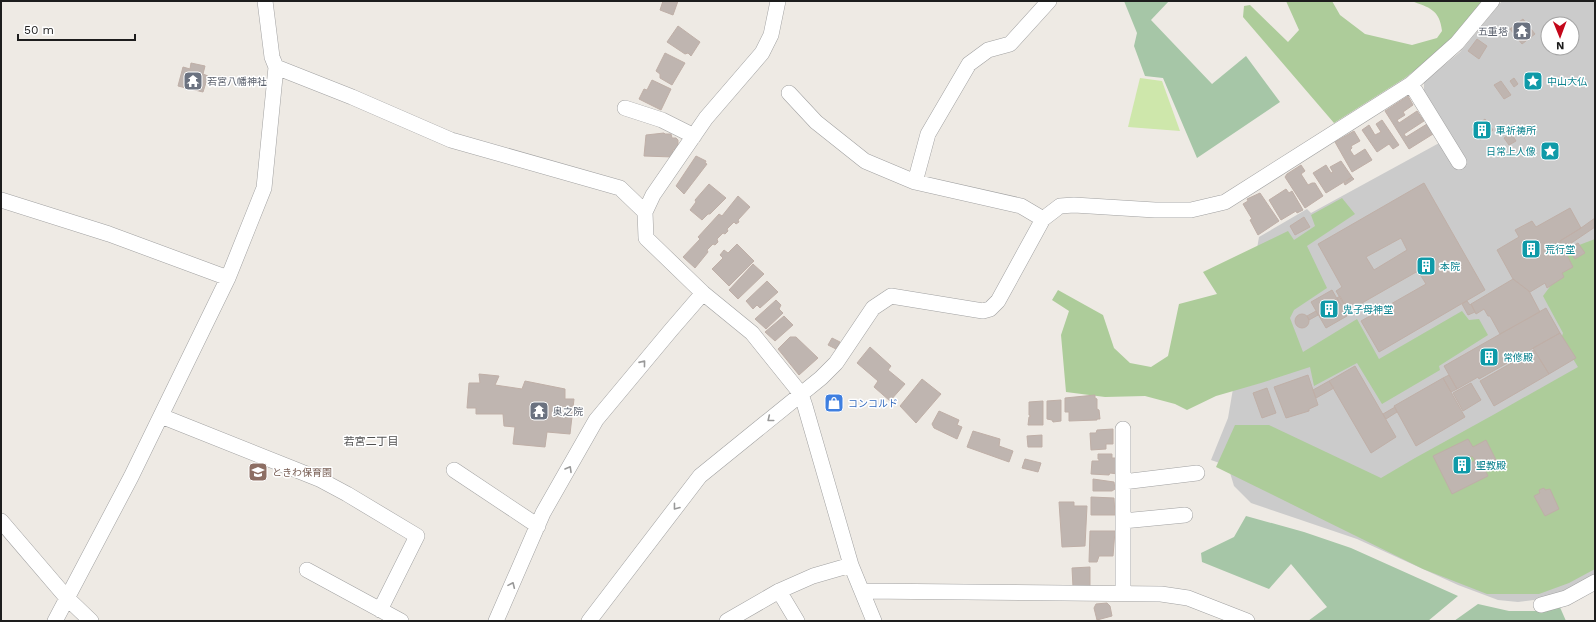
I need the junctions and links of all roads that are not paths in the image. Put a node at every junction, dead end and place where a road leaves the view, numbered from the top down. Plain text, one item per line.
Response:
1 (265, 1) edge
2 (778, 1) edge
3 (1049, 1) edge
4 (1492, 1) edge
5 (276, 67) junction
6 (1411, 84) junction
7 (788, 93) dead end
8 (625, 108) dead end
9 (694, 136) junction
10 (1459, 162) dead end
11 (914, 182) junction
12 (1, 200) edge
13 (645, 212) junction
14 (1043, 219) junction
15 (228, 278) junction
16 (703, 293) junction
17 (800, 394) junction
18 (161, 416) junction
19 (1123, 429) dead end
20 (454, 470) dead end
21 (1197, 473) dead end
22 (1123, 482) junction
23 (1185, 515) dead end
24 (1, 521) edge
25 (1123, 522) junction
26 (538, 526) junction
27 (852, 565) junction
28 (307, 570) dead end
29 (1595, 582) edge
30 (779, 591) junction
31 (862, 591) junction
32 (1123, 594) junction
33 (67, 598) junction
34 (1541, 605) dead end
35 (380, 610) junction
36 (55, 621) edge
37 (91, 621) edge
38 (401, 621) edge
39 (496, 621) edge
40 (589, 621) edge
41 (728, 621) edge
42 (797, 621) edge
43 (874, 621) edge
44 (1247, 621) edge

1 - 5 street
2 - 9 street
3 - 11 street
4 - 6 street
5 - 13 street
5 - 15 street
6 - 10 street
6 - 14 street
7 - 11 street
8 - 9 street
9 - 13 street
11 - 14 street
12 - 15 street
13 - 16 street
14 - 17 street
15 - 18 street
16 - 17 street
26 -> 16 street
17 - 27 street
17 -> 40 street
18 - 33 street
18 - 35 street
19 - 22 street
20 - 26 street
21 - 22 street
22 - 25 street
23 - 25 street
24 - 33 street
25 - 32 street
39 -> 26 street
27 - 30 street
27 - 31 street
28 - 35 street
29 - 34 street
30 - 41 street
30 - 42 street
31 - 32 street
31 - 43 street
32 - 44 street
33 - 36 street
33 - 37 street
35 - 38 street

